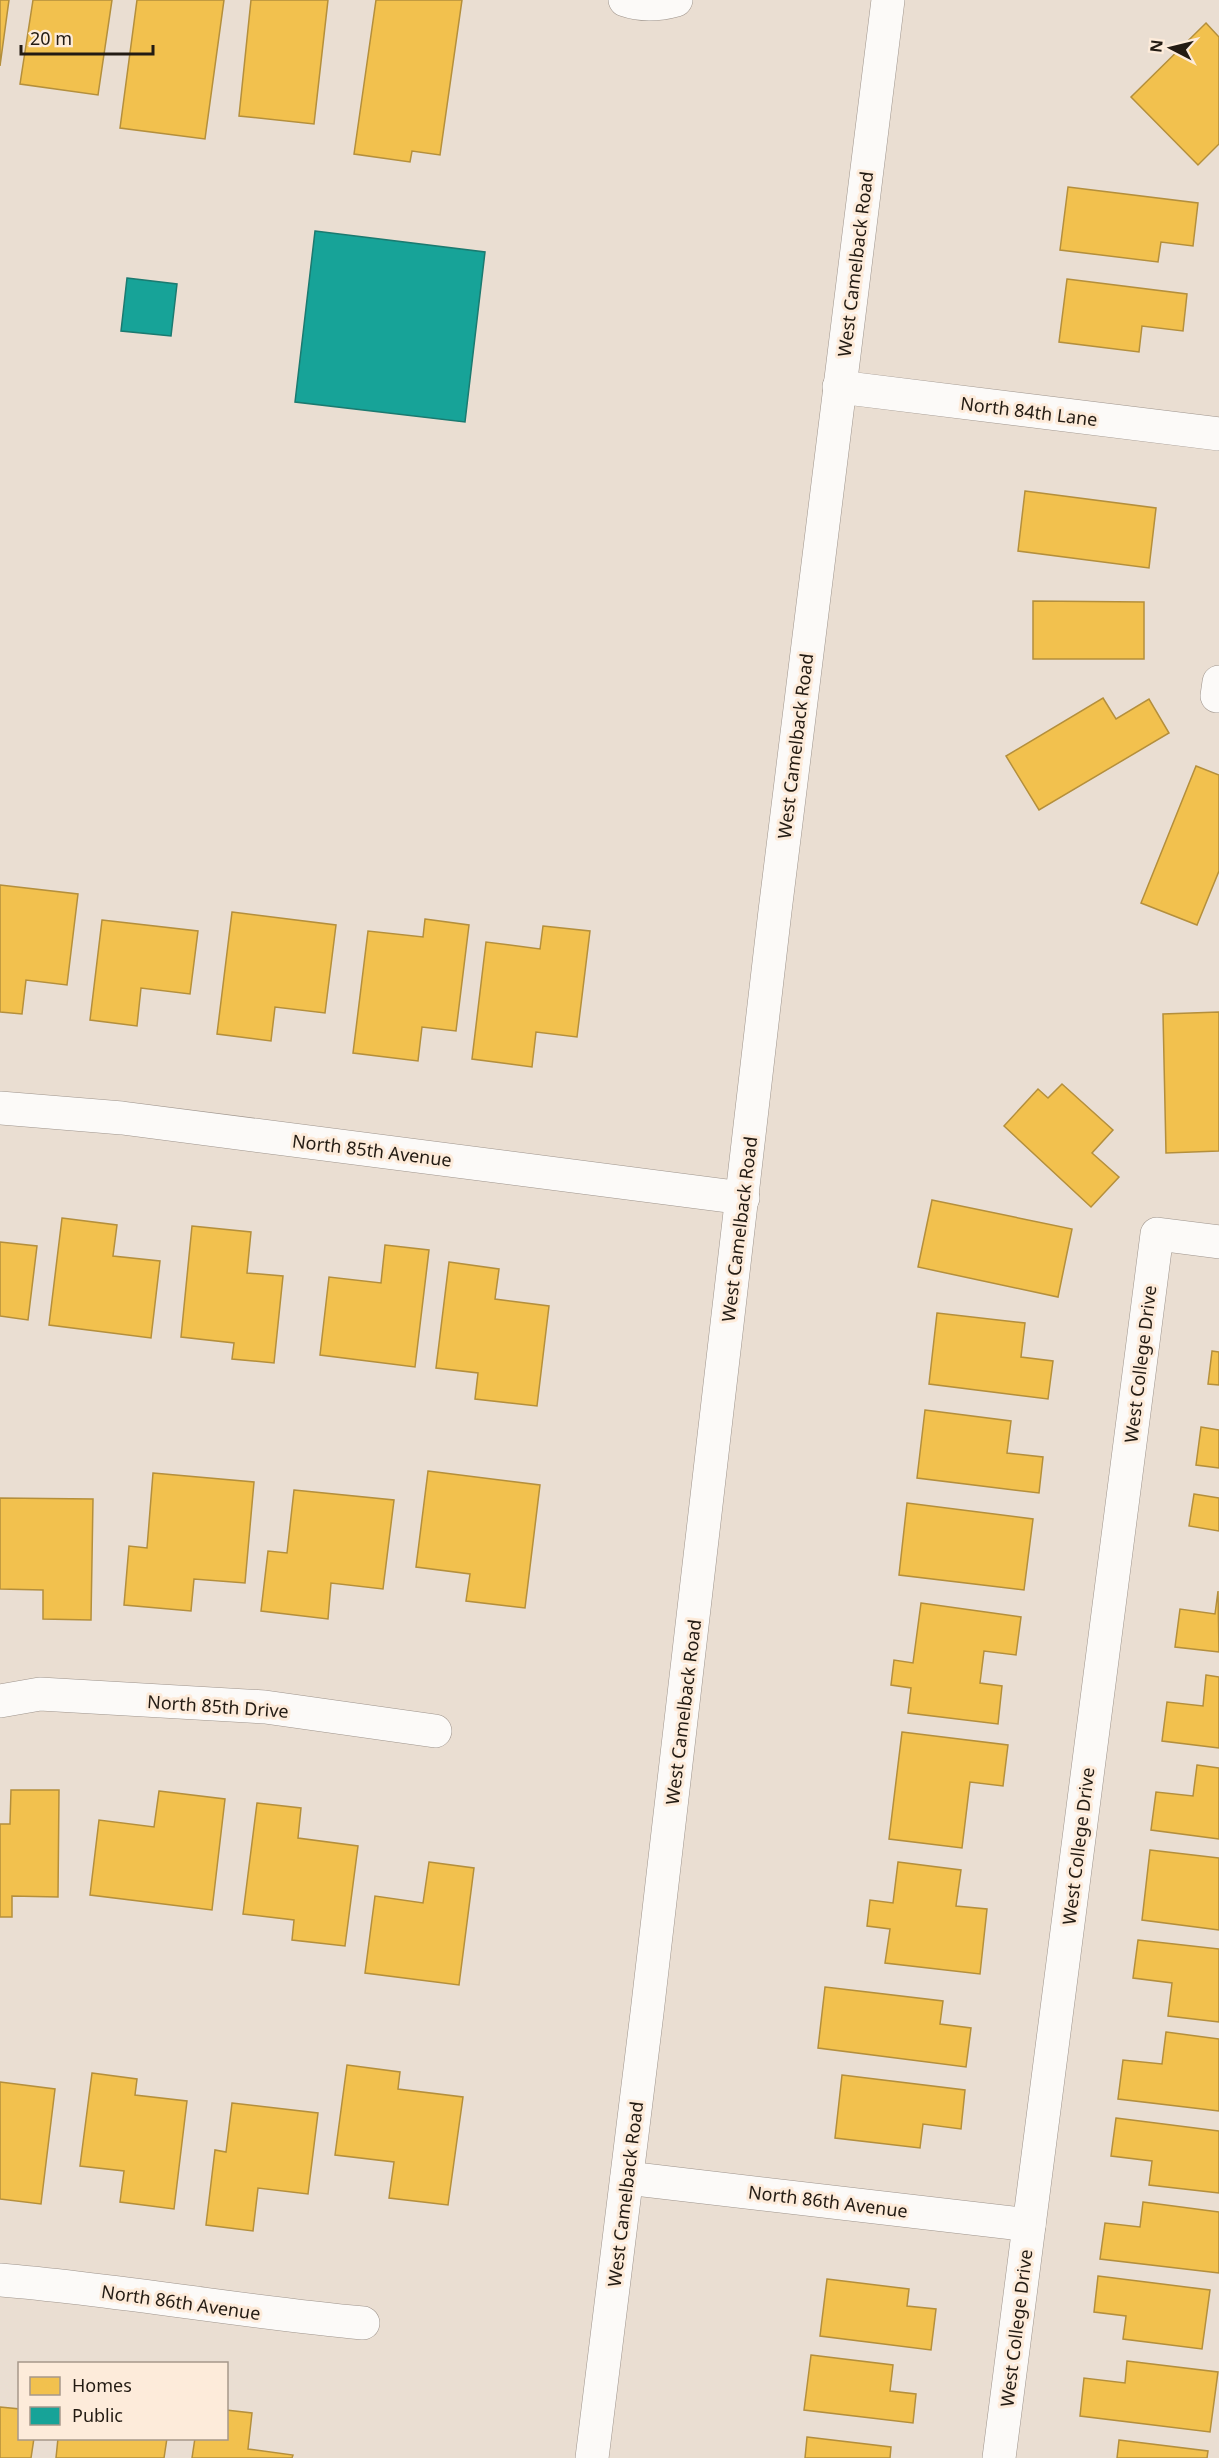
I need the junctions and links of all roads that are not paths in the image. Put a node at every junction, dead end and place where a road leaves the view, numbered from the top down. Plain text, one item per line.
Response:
1 (625, 0) edge
2 (676, 0) edge
3 (888, 0) edge
4 (839, 387) junction
5 (1219, 434) edge
6 (0, 1108) edge
7 (743, 1198) junction
8 (1219, 1242) edge
9 (0, 1701) edge
10 (435, 1731) dead end
11 (627, 2178) junction
12 (1029, 2225) junction
13 (0, 2280) edge
14 (363, 2323) dead end
15 (592, 2458) edge
16 (999, 2458) edge

1 - 2 street
3 - 4 street, West Camelback Road
4 - 5 street, North 84th Lane
4 - 7 street, West Camelback Road
6 - 7 street, North 85th Avenue
7 - 11 street, West Camelback Road
8 - 12 street, West College Drive
9 - 10 street, North 85th Drive
11 - 12 street, North 86th Avenue
11 - 15 street, West Camelback Road
12 - 16 street, West College Drive
13 - 14 street, North 86th Avenue

